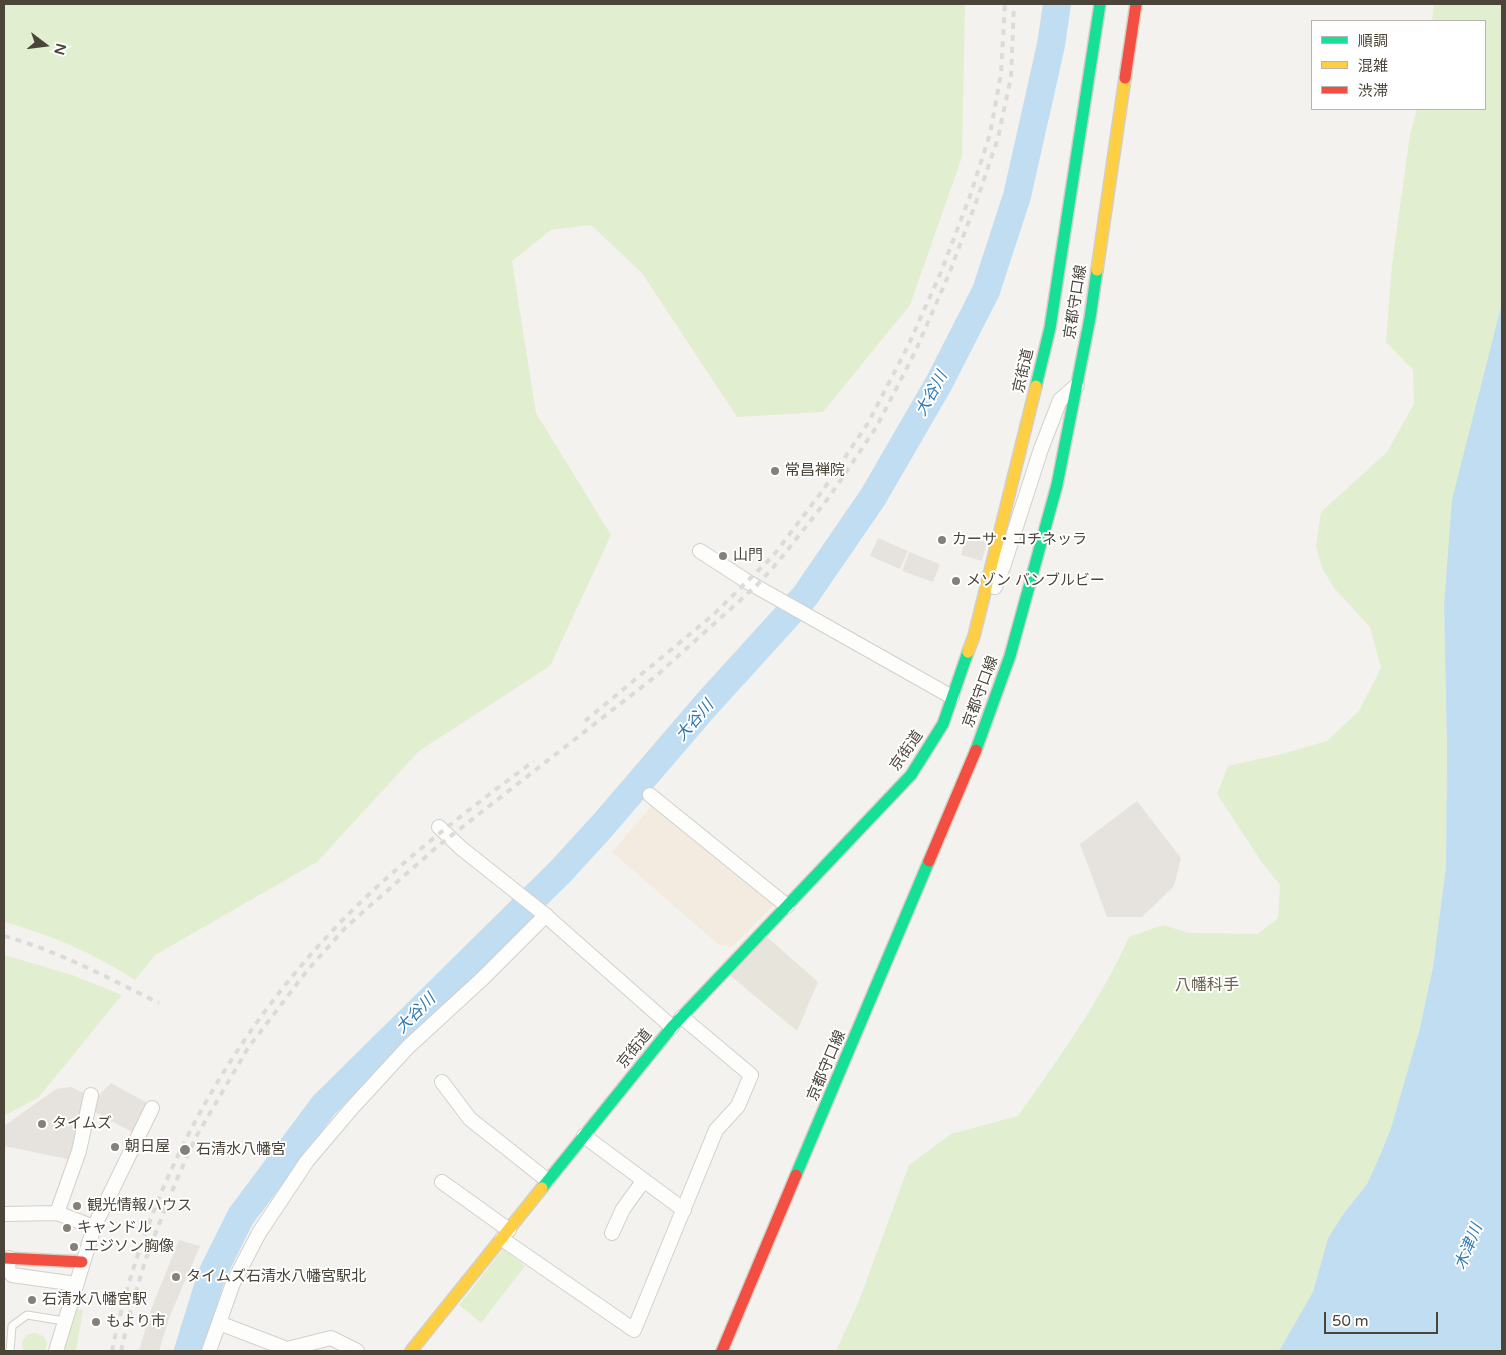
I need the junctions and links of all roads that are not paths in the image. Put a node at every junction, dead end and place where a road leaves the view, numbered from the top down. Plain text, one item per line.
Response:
1 (1100, 4) edge
2 (1136, 4) edge
3 (1078, 384) junction
4 (700, 551) dead end
5 (974, 636) junction
6 (952, 696) junction
7 (650, 795) dead end
8 (438, 827) dead end
9 (787, 906) junction
10 (545, 914) junction
11 (677, 1022) junction
12 (442, 1082) dead end
13 (90, 1095) dead end
14 (152, 1108) dead end
15 (584, 1136) junction
16 (547, 1180) junction
17 (644, 1180) junction
18 (442, 1182) dead end
19 (684, 1210) junction
20 (4, 1214) edge
21 (57, 1214) junction
22 (94, 1227) junction
23 (612, 1233) dead end
24 (505, 1235) junction
25 (6, 1258) edge
26 (82, 1262) junction
27 (76, 1284) junction
28 (64, 1321) junction
29 (219, 1324) junction
30 (10, 1351) edge
31 (56, 1351) edge
32 (209, 1351) edge
33 (357, 1351) edge
34 (411, 1351) edge
35 (722, 1351) edge

1 - 5 street, 京街道
2 - 3 street, 京都守口線
3 - 5 street
3 - 35 street, 京都守口線
4 - 6 street
5 - 6 street, 京街道
6 - 9 street, 京街道
7 - 9 street
8 - 10 street
9 - 11 street, 京街道
10 - 11 street
10 - 29 street
11 - 15 street, 京街道
11 - 19 street
12 - 16 street
13 - 21 street
14 - 22 street
15 - 16 street, 京街道
15 - 17 street
16 - 24 street, 京街道
17 - 19 street
17 - 23 street
18 - 24 street
19 - 24 street
20 - 21 street
21 - 22 street
22 - 26 street
24 - 34 street, 京街道
25 - 26 street
25 - 27 street
26 - 27 street
27 - 28 street
28 - 30 lane
28 - 31 street
29 - 32 street
29 - 33 street

